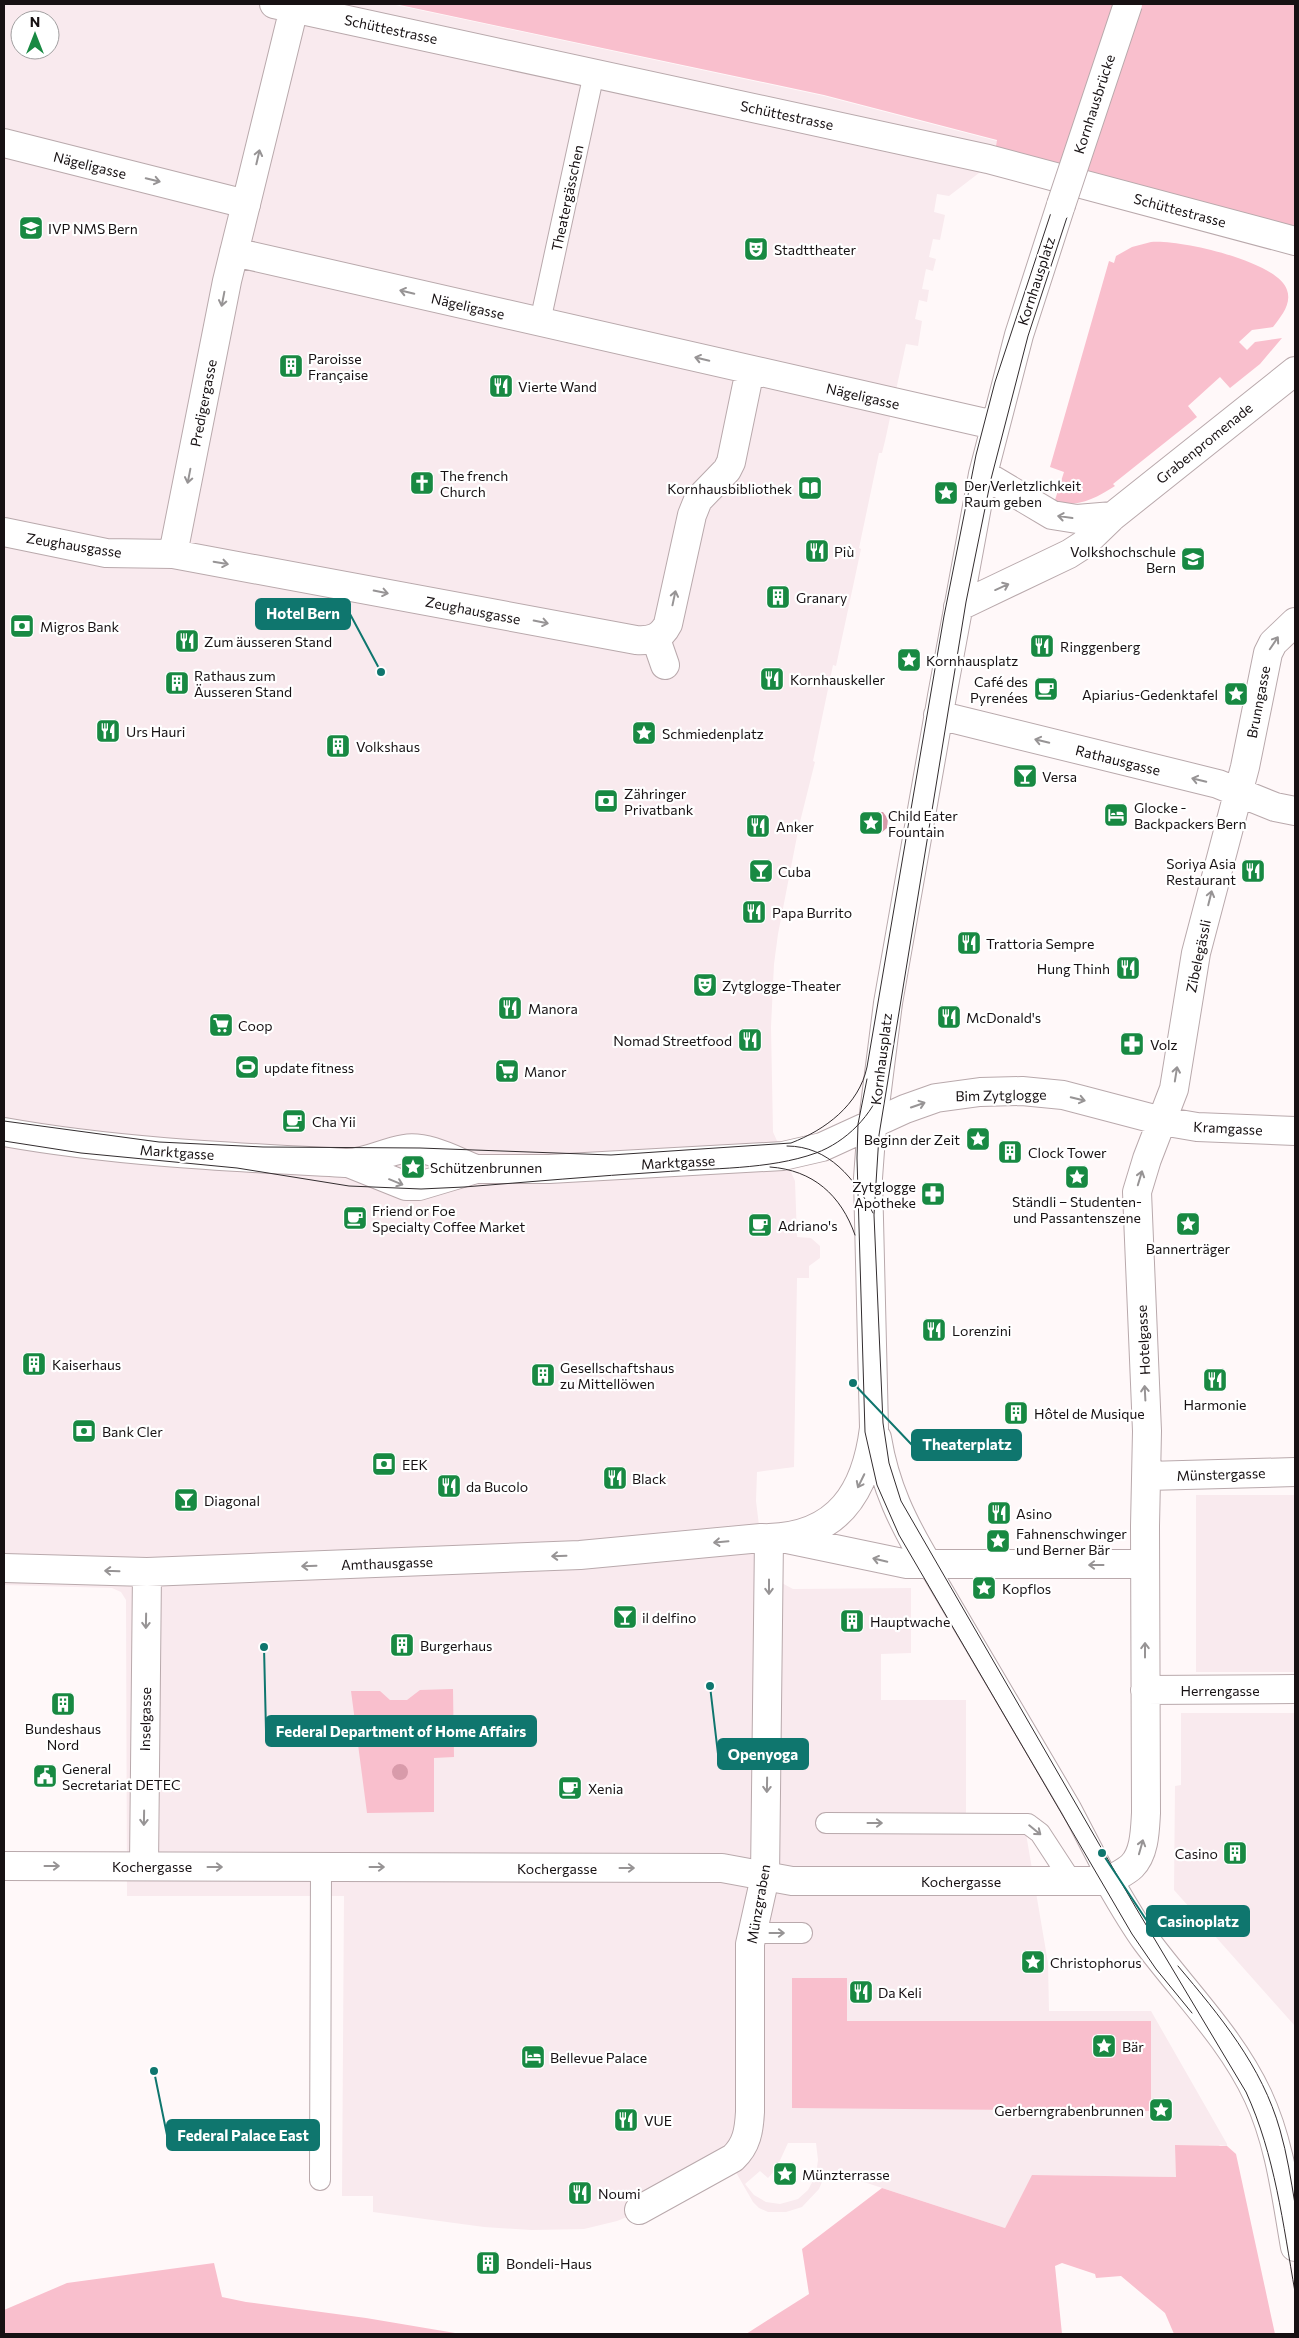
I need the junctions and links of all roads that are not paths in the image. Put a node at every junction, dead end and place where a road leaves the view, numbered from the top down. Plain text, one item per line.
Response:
1 (1128, 4) edge
2 (284, 6) edge
3 (594, 73) junction
4 (4, 143) edge
5 (246, 204) junction
6 (1061, 205) joint
7 (1295, 241) edge
8 (234, 252) junction
9 (540, 322) junction
10 (750, 370) junction
11 (1295, 371) edge
12 (994, 425) junction
13 (983, 474) junction
14 (1113, 516) junction
15 (4, 532) edge
16 (173, 554) junction
17 (958, 607) junction
18 (1295, 622) edge
19 (656, 639) junction
20 (665, 665) dead end
21 (938, 715) junction
22 (1238, 792) junction
23 (1295, 811) edge
24 (1162, 1121) junction
25 (872, 1123) junction
26 (1295, 1131) edge
27 (4, 1132) edge
28 (351, 1164) junction
29 (476, 1169) junction
30 (874, 1416) junction
31 (1295, 1472) edge
32 (1148, 1476) junction
33 (769, 1538) junction
34 (1145, 1564) junction
35 (928, 1565) junction
36 (4, 1568) edge
37 (147, 1572) junction
38 (1295, 1689) edge
39 (1145, 1690) junction
40 (826, 1823) dead end
41 (4, 1866) edge
42 (144, 1866) junction
43 (321, 1867) junction
44 (765, 1877) junction
45 (1109, 1881) junction
46 (1072, 1882) junction
47 (752, 1934) junction
48 (802, 1934) dead end
49 (320, 2180) dead end
50 (639, 2210) dead end
51 (1295, 2247) edge

1 - 6 street, Kornhausbrücke, bridge
2 - 3 street, Schüttestrasse
5 -> 2 street
3 - 7 street, Schüttestrasse
3 - 9 lane, Theatergässchen
4 -> 5 street, Nägeligasse
5 - 8 street
6 - 12 street, Kornhausplatz
9 -> 8 street, Nägeligasse
8 -> 16 street, Predigergasse
10 -> 9 street, Nägeligasse
10 - 12 street, Nägeligasse
19 -> 10 street
11 - 14 street, Grabenpromenade
12 - 13 street, Kornhausplatz
14 -> 13 street
13 - 17 street, Kornhausplatz
17 -> 14 street, Grabenpromenade
15 - 16 street, Zeughausgasse
16 -> 19 street, Zeughausgasse
17 - 21 street, Kornhausplatz
22 -> 18 street, Brunngasse
19 - 20 street
22 -> 21 street, Rathausgasse
21 - 25 street, Kornhausplatz
22 - 23 street, Rathausgasse
24 -> 22 street, Zibelegässli
25 -> 24 street, Bim Zytglogge
24 - 26 street, Kramgasse
32 -> 24 street, Hotelgasse
25 - 29 street, Marktgasse
25 - 30 street, Kornhausplatz
27 - 28 street, Marktgasse
28 - 29 street, Marktgasse
28 -> 29 street, Marktgasse
30 -> 33 street
30 - 35 street
31 - 32 street, Münstergasse
32 - 34 street, Hotelgasse
35 -> 33 street
33 -> 37 street, Amthausgasse
33 -> 44 street, Münzgraben
34 -> 35 street
39 -> 34 street, Hotelgasse
35 - 45 lane
37 -> 36 street, Amthausgasse
37 -> 42 street, Inselgasse
38 - 39 street, Herrengasse
45 -> 39 street, Hotelgasse
40 -> 46 lane
41 -> 42 street, Kochergasse
42 -> 43 street, Kochergasse
43 -> 44 street, Kochergasse
43 - 49 lane
44 - 46 street, Kochergasse
44 - 47 street, Münzgraben
45 - 46 street, Kochergasse
45 - 51 street
47 -> 48 lane
47 - 50 street, Münzgraben

